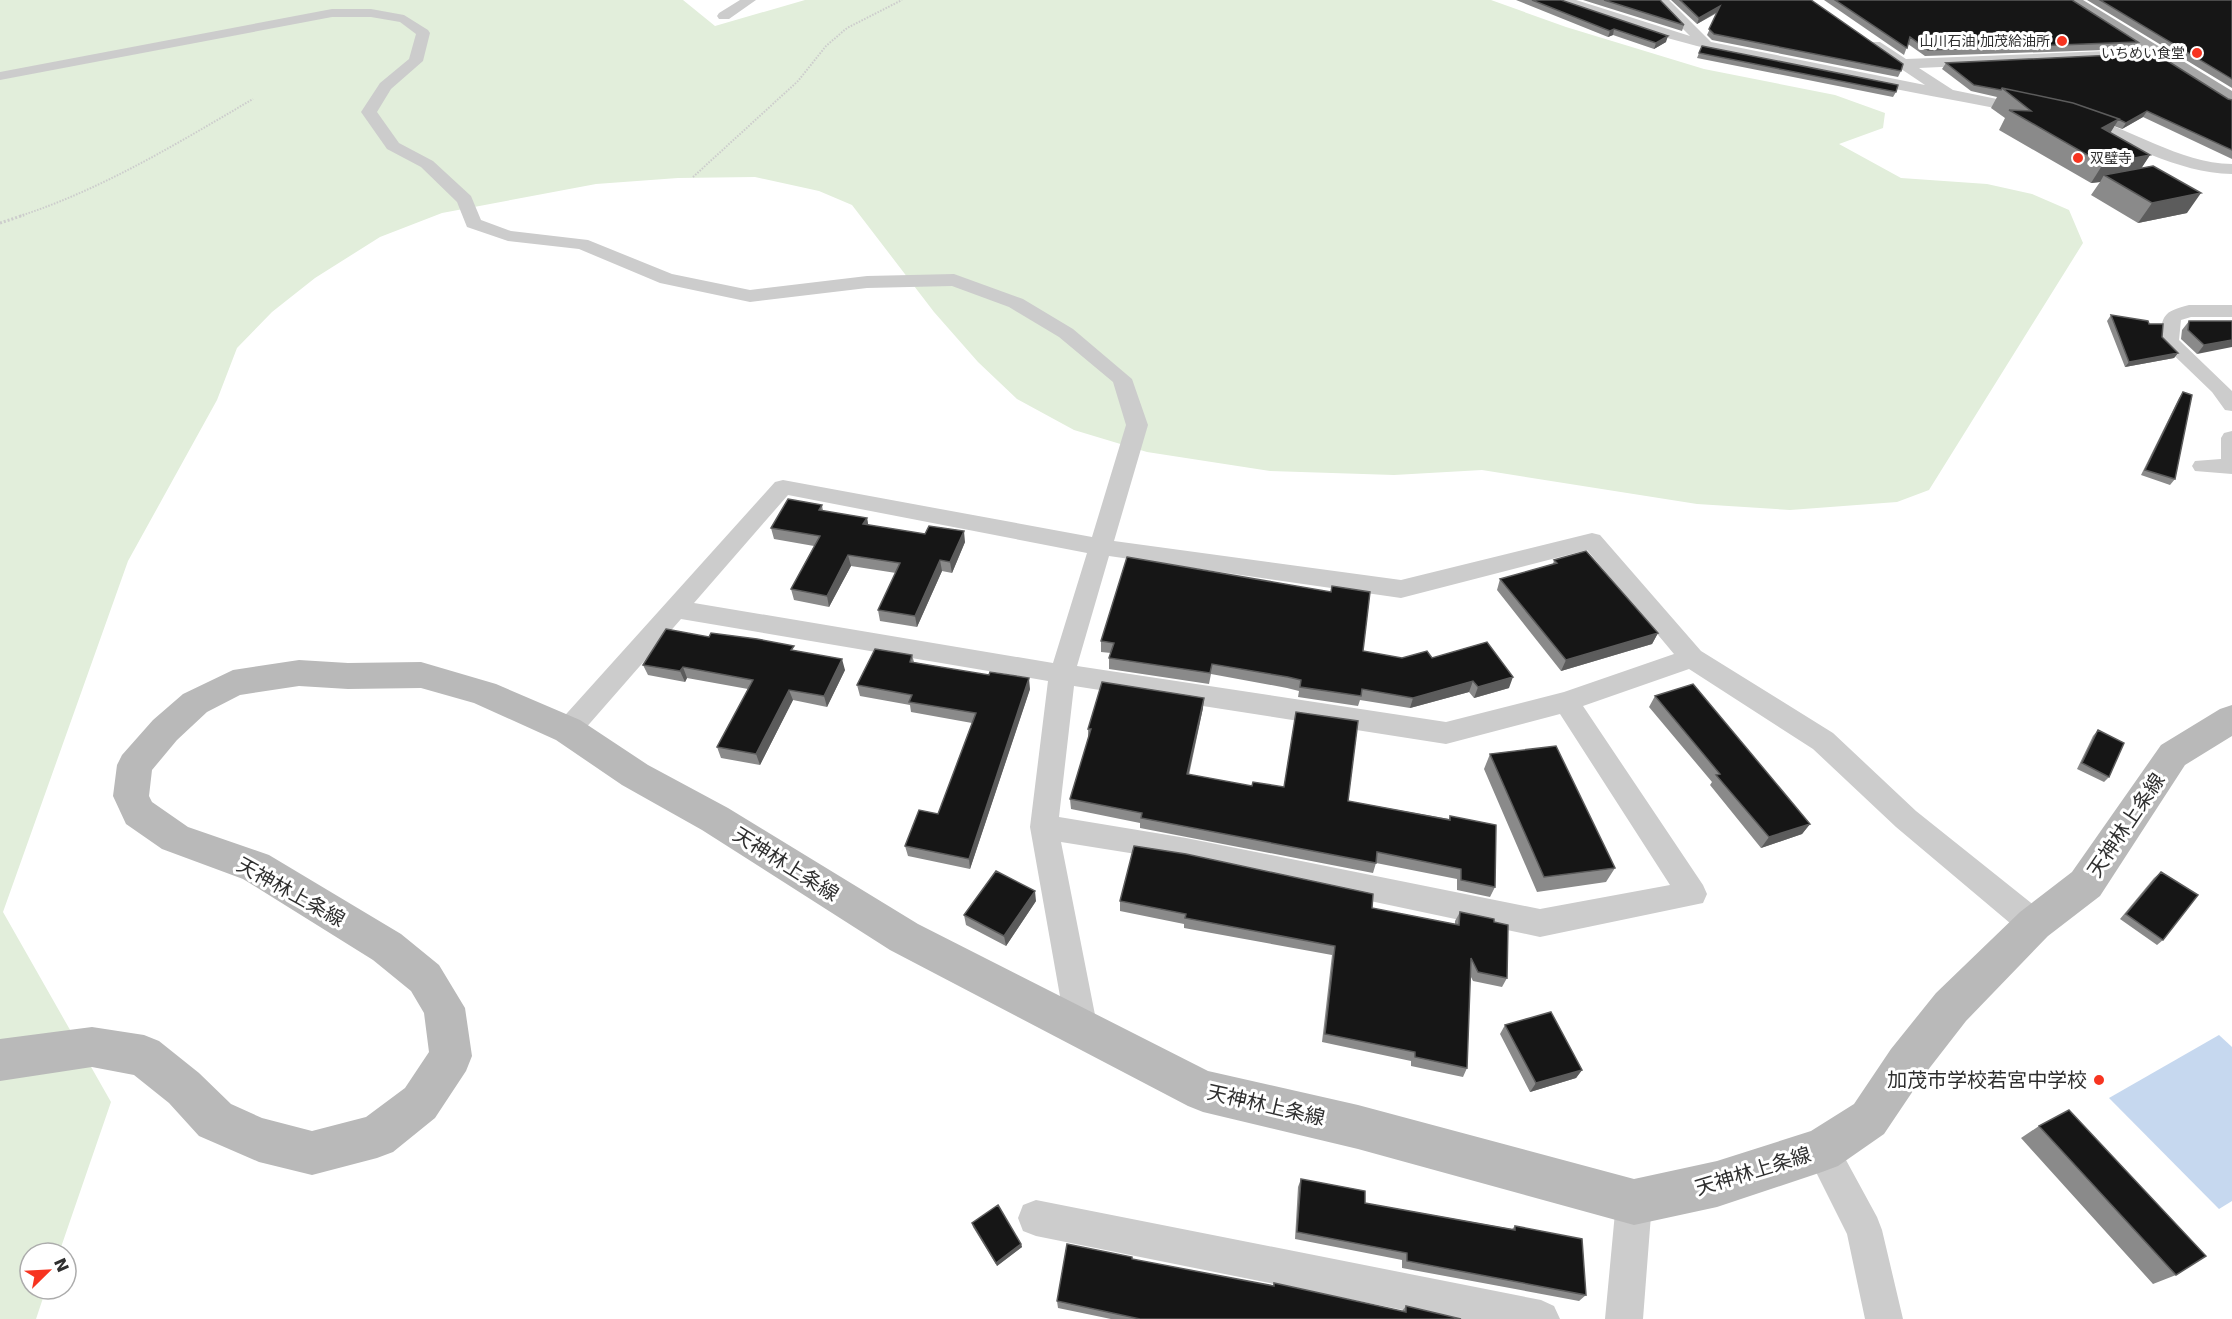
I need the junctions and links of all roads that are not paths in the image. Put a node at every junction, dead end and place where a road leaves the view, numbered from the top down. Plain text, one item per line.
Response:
1 (749, 0) edge
2 (1563, 0) edge
3 (1661, 0) edge
4 (2071, 0) edge
5 (724, 16) dead end
6 (1867, 39) edge
7 (1708, 46) junction
8 (2156, 53) junction
9 (1903, 64) junction
10 (0, 76) edge
11 (1948, 94) junction
12 (2232, 99) edge
13 (2046, 113) edge
14 (2068, 118) edge
15 (2232, 169) edge
16 (2232, 311) edge
17 (2232, 405) edge
18 (2232, 438) edge
19 (2232, 460) edge
20 (2203, 466) dead end
21 (2232, 467) edge
22 (1100, 547) junction
23 (675, 609) junction
24 (1692, 658) junction
25 (1062, 674) junction
26 (1566, 702) junction
27 (2232, 719) edge
28 (568, 730) junction
29 (1044, 827) junction
30 (2034, 924) junction
31 (1082, 1030) junction
32 (0, 1060) edge
33 (1822, 1150) junction
34 (1634, 1202) junction
35 (1036, 1218) dead end
36 (1541, 1319) edge
37 (1624, 1319) edge
38 (1884, 1319) edge

1 - 5 street
2 - 7 street
3 - 7 street
4 - 8 main road
6 - 9 street
7 - 11 street
8 - 9 street
8 - 12 main road
9 - 11 street
10 - 22 street
11 - 13 street
14 - 15 street
16 - 17 street
18 - 19 street
20 - 21 street
22 - 23 street
22 - 24 street
22 - 25 street
23 - 25 street
23 - 28 street
24 - 26 street
24 - 30 street
25 - 26 street
25 - 29 street
26 - 29 street
27 - 30 main road, 天神林上条線
28 - 31 main road, 天神林上条線
28 - 32 main road, 天神林上条線
29 - 31 street
30 - 33 main road, 天神林上条線
31 - 34 main road, 天神林上条線
33 - 34 main road, 天神林上条線
33 - 38 street
34 - 37 street
35 - 36 street

